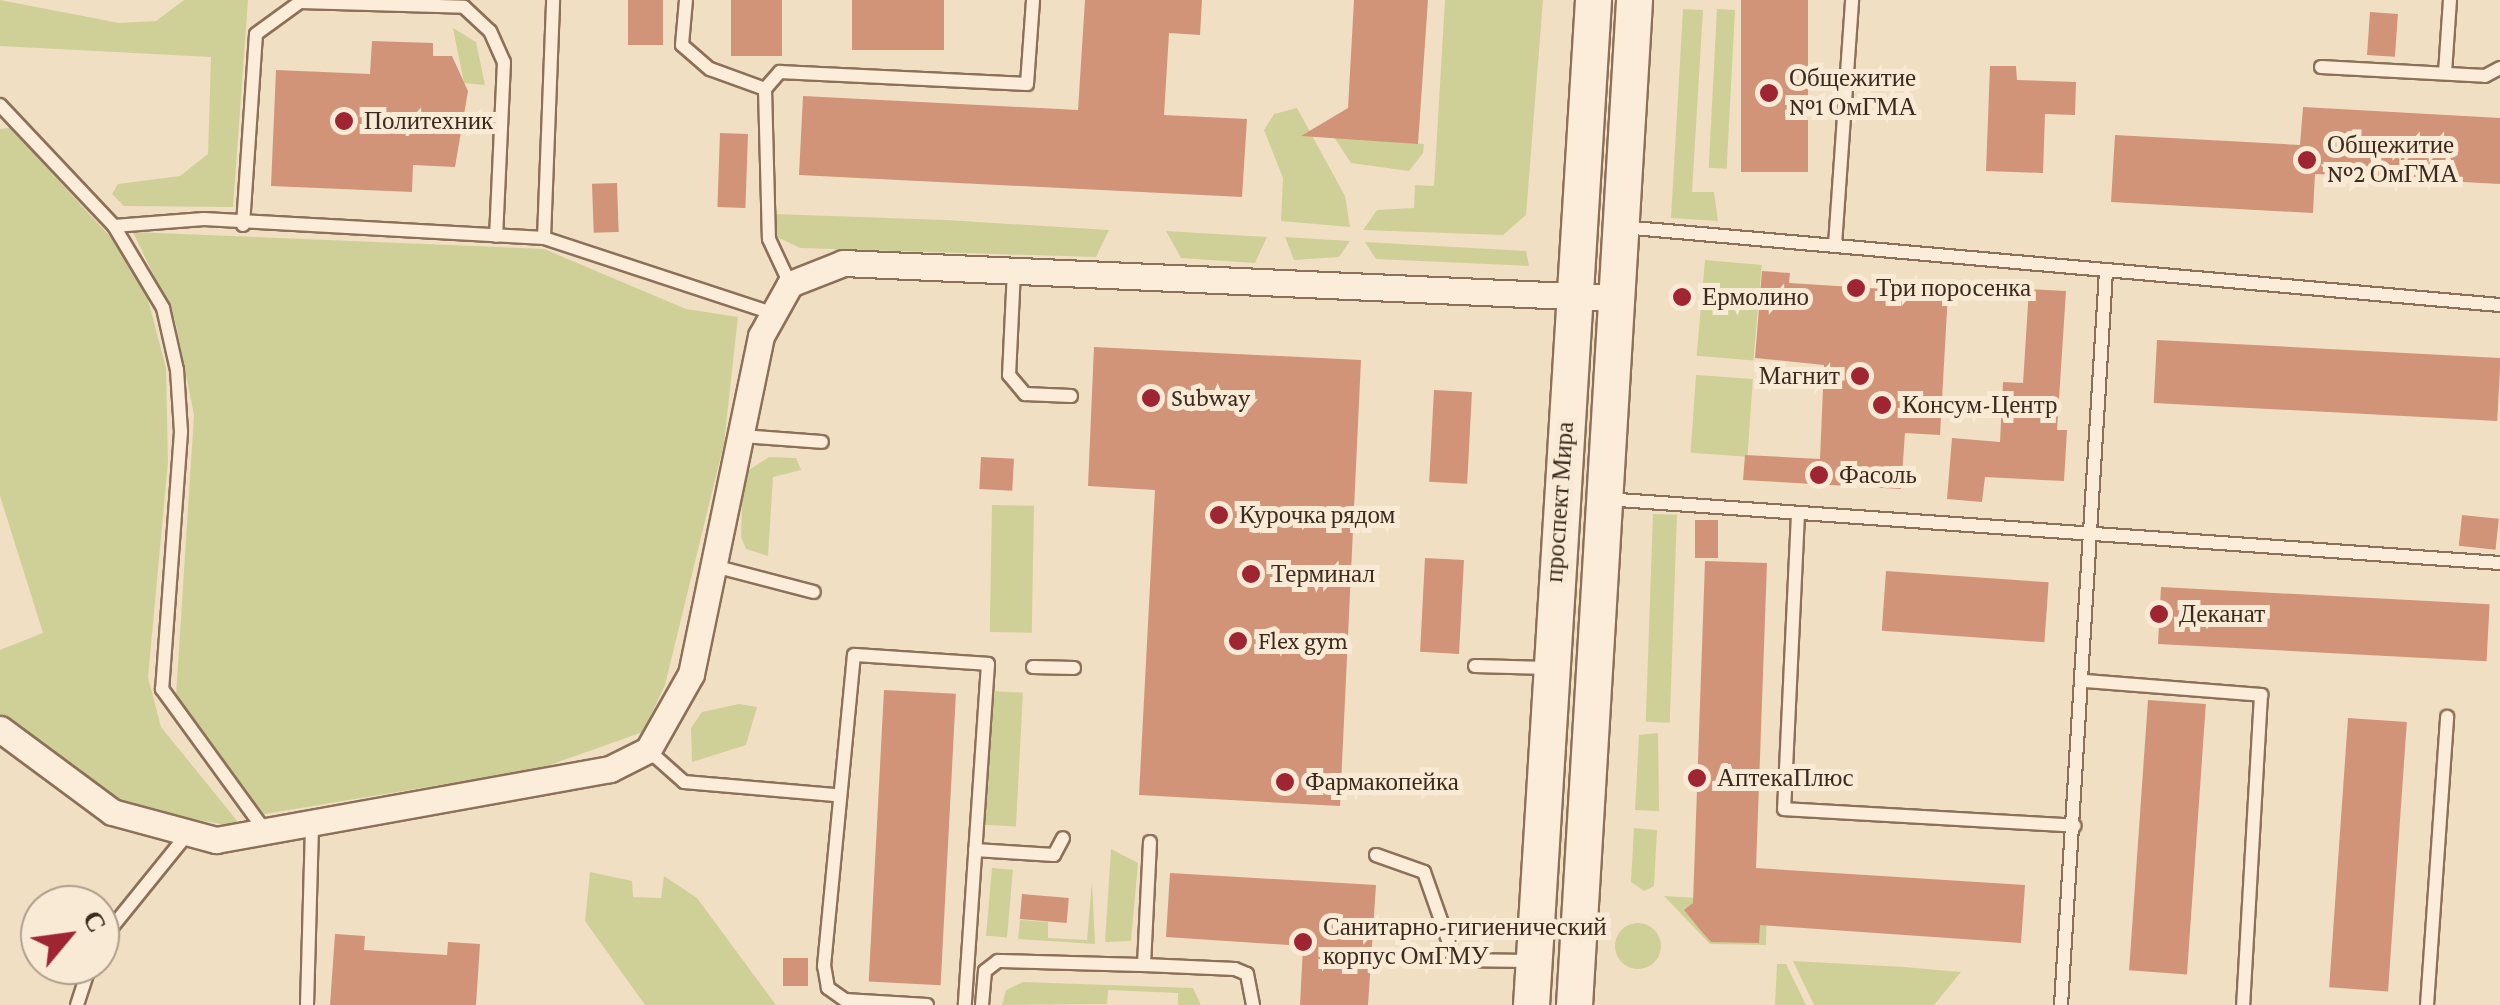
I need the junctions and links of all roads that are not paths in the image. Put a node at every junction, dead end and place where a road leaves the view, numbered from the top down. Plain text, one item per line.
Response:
1 (553, 0) edge
2 (686, 0) edge
3 (1032, 0) edge
4 (1593, 0) edge
5 (1634, 0) edge
6 (1852, 0) edge
7 (2450, 0) edge
8 (2321, 67) dead end
9 (2500, 68) edge
10 (2445, 73) junction
11 (765, 89) junction
12 (0, 105) edge
13 (243, 225) junction
14 (114, 226) junction
15 (1620, 227) junction
16 (496, 236) junction
17 (544, 238) junction
18 (1835, 246) junction
19 (1014, 270) junction
20 (2106, 272) junction
21 (790, 284) junction
22 (1574, 297) junction
23 (1614, 298) junction
24 (2500, 305) edge
25 (772, 312) junction
26 (1071, 396) dead end
27 (741, 436) junction
28 (822, 442) dead end
29 (1602, 499) junction
30 (1798, 514) junction
31 (2089, 538) junction
32 (2500, 564) edge
33 (714, 566) junction
34 (814, 592) dead end
35 (1475, 666) dead end
36 (1033, 667) dead end
37 (1074, 668) dead end
38 (1549, 668) junction
39 (2085, 681) junction
40 (2447, 717) dead end
41 (0, 729) edge
42 (648, 750) junction
43 (837, 795) junction
44 (2075, 826) junction
45 (312, 828) junction
46 (268, 836) junction
47 (184, 837) junction
48 (1063, 838) dead end
49 (1150, 842) dead end
50 (975, 850) junction
51 (1376, 855) dead end
52 (1558, 901) junction
53 (120, 917) edge
54 (1533, 961) junction
55 (1144, 965) junction
56 (307, 1005) edge
57 (927, 1005) edge
58 (964, 1005) edge
59 (982, 1005) edge
60 (1253, 1005) edge
61 (1530, 1005) edge
62 (1574, 1005) edge
63 (2061, 1005) edge
64 (2244, 1005) edge
65 (2426, 1005) edge

1 - 17 lane
2 - 11 lane
3 - 11 lane
4 - 22 main road, проспект Мира
5 - 15 main road, проспект Мира
6 - 18 lane
7 - 10 lane
8 - 10 lane
9 - 10 lane
11 - 21 lane
12 - 14 lane
13 - 14 lane
13 - 16 lane
13 - 16 lane
14 - 46 lane
15 - 18 lane
15 - 23 main road, проспект Мира
16 - 17 lane
17 - 25 lane
18 - 20 lane
19 - 21 street
19 - 22 street
19 - 26 lane
20 - 24 lane
20 - 31 lane
21 - 25 street
22 - 23 street
22 - 38 main road, проспект Мира
23 - 29 main road, проспект Мира
25 - 27 street
27 - 28 lane
27 - 33 street
29 - 30 lane
29 - 52 main road, проспект Мира
30 - 31 lane
30 - 44 lane
31 - 32 lane
31 - 39 lane
33 - 34 lane
33 - 42 street
35 - 38 lane
36 - 37 lane
38 - 52 main road, проспект Мира
39 - 44 lane
39 - 64 lane
40 - 65 lane
41 - 47 street
42 - 43 lane
42 - 45 street
43 - 50 lane
43 - 57 lane
44 - 63 lane
45 - 46 street
45 - 56 lane
46 - 47 street
47 - 53 lane
48 - 50 lane
49 - 55 lane
50 - 58 lane
51 - 54 lane
52 - 54 main road, проспект Мира
52 - 62 main road, проспект Мира
54 - 61 main road, проспект Мира
55 - 59 lane
55 - 60 lane

